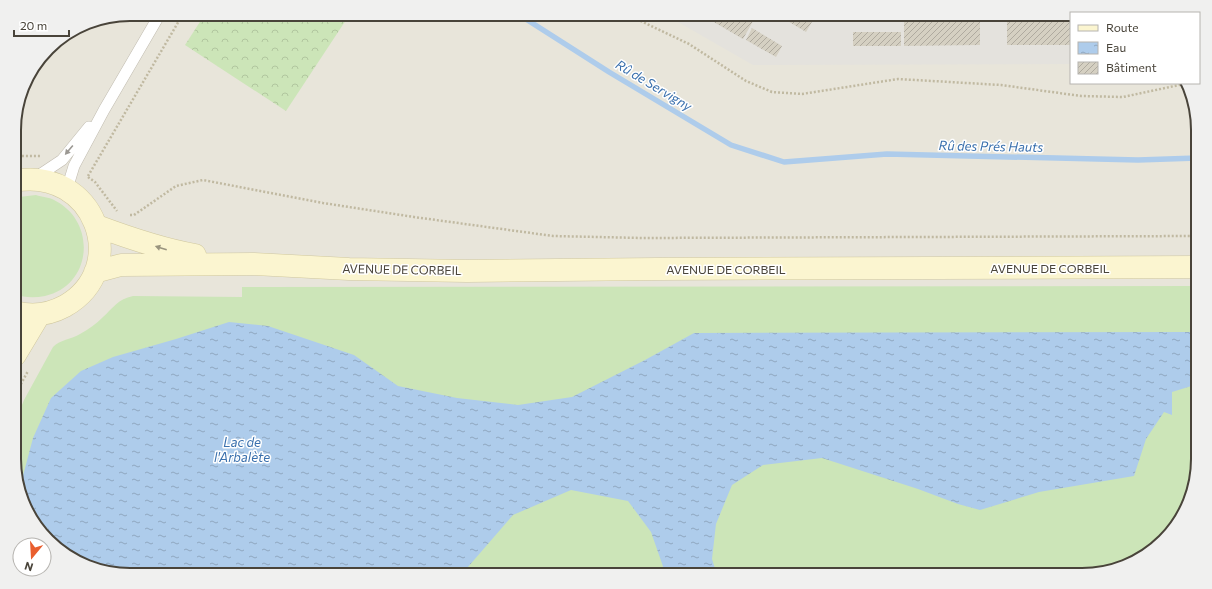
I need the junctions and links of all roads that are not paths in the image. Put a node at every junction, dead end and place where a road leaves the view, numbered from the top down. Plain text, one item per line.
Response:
1 (156, 21) edge
2 (104, 110) junction
3 (24, 180) edge
4 (67, 189) junction
5 (97, 226) junction
6 (254, 264) junction
7 (1191, 267) edge
8 (95, 272) junction
9 (21, 314) edge
10 (39, 315) junction
11 (22, 362) edge

1 - 2 lane
2 -> 3 lane
2 - 4 lane
3 - 4 main road
4 - 5 main road
6 -> 5 main road, AVENUE DE CORBEIL
5 - 8 main road
6 - 7 main road, AVENUE DE CORBEIL
6 - 8 main road, AVENUE DE CORBEIL
8 - 10 main road
9 - 10 main road
10 - 11 main road

